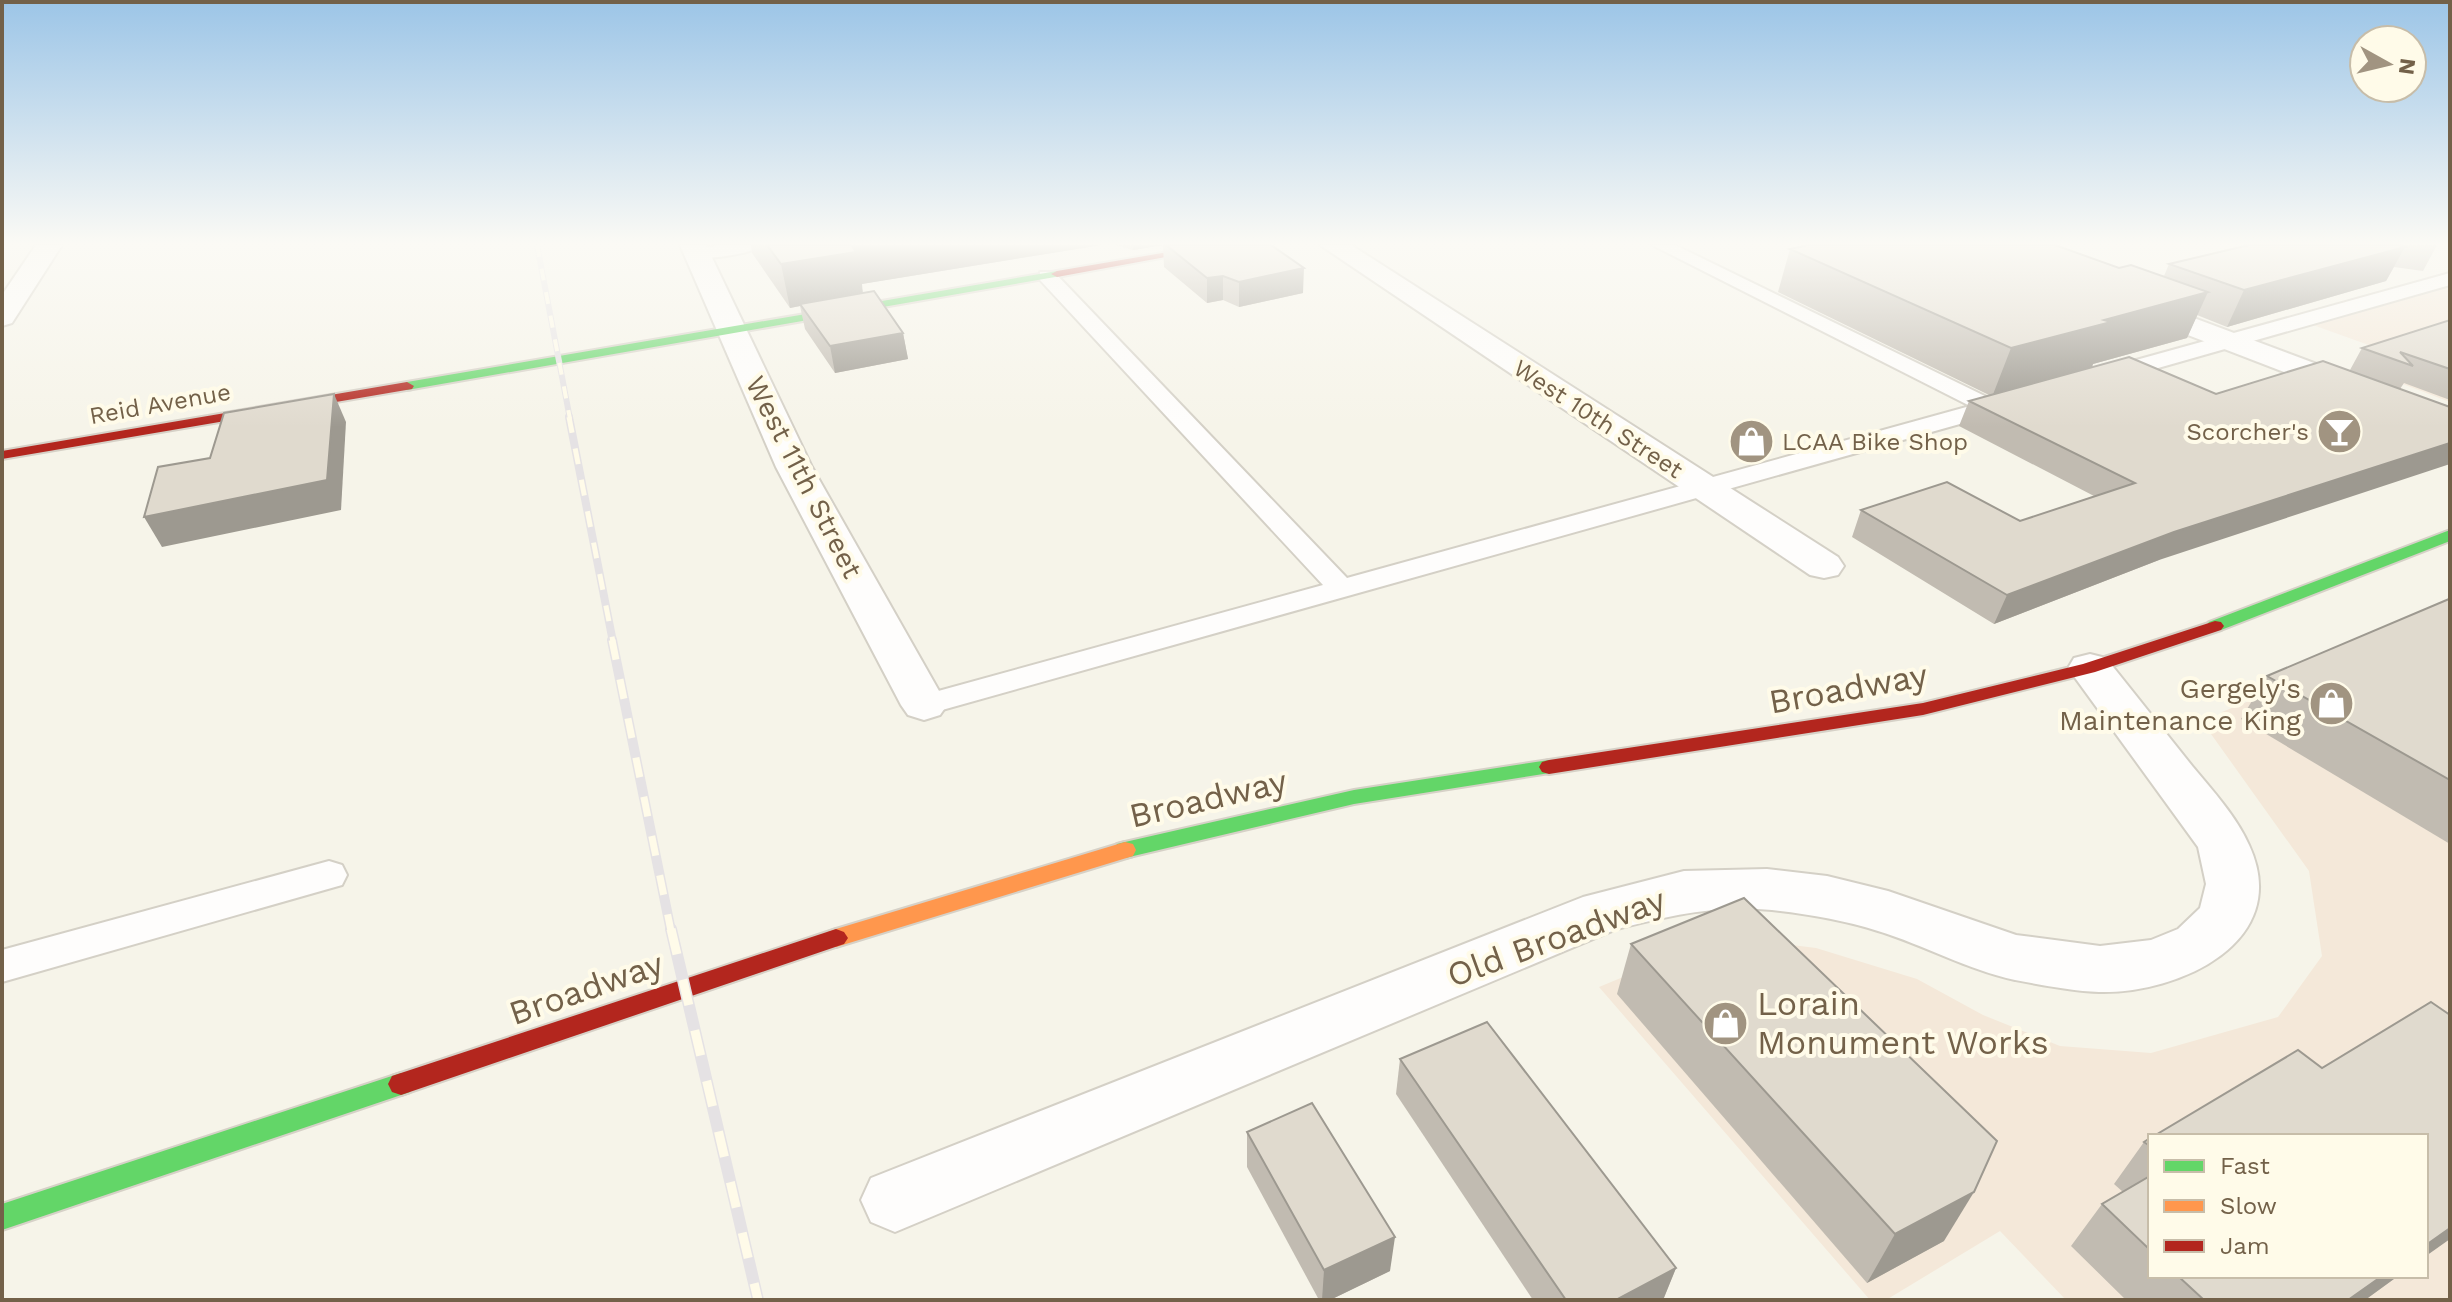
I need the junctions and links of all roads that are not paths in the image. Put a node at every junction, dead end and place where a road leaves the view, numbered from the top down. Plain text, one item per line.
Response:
1 (720, 306) edge
2 (873, 306) edge
3 (1075, 306) edge
4 (1426, 306) edge
5 (1784, 306) edge
6 (2136, 306) edge
7 (2354, 306) edge
8 (731, 330) junction
9 (2228, 341) junction
10 (2080, 383) edge
11 (2020, 399) edge
12 (1991, 408) junction
13 (2450, 426) edge
14 (2, 455) edge
15 (1705, 488) junction
16 (2450, 535) edge
17 (1824, 566) dead end
18 (1342, 589) junction
19 (2090, 668) junction
20 (924, 705) joint
21 (329, 875) dead end
22 (2, 966) edge
23 (895, 1200) dead end
24 (2, 1217) edge

1 - 8 street, West 11th Street
2 - 8 main road, Reid Avenue
3 - 18 lane
4 - 15 street, West 10th Street
5 - 12 lane
6 - 9 street
7 - 9 lane
8 - 14 main road, Reid Avenue
8 - 20 street, West 11th Street
9 - 10 lane
9 - 13 street
11 - 12 lane
12 - 15 lane
15 - 17 street, West 10th Street
15 - 18 lane
16 - 19 main road, Broadway
18 - 20 lane
19 - 23 street, Old Broadway
19 - 24 main road, Broadway
21 - 22 lane

